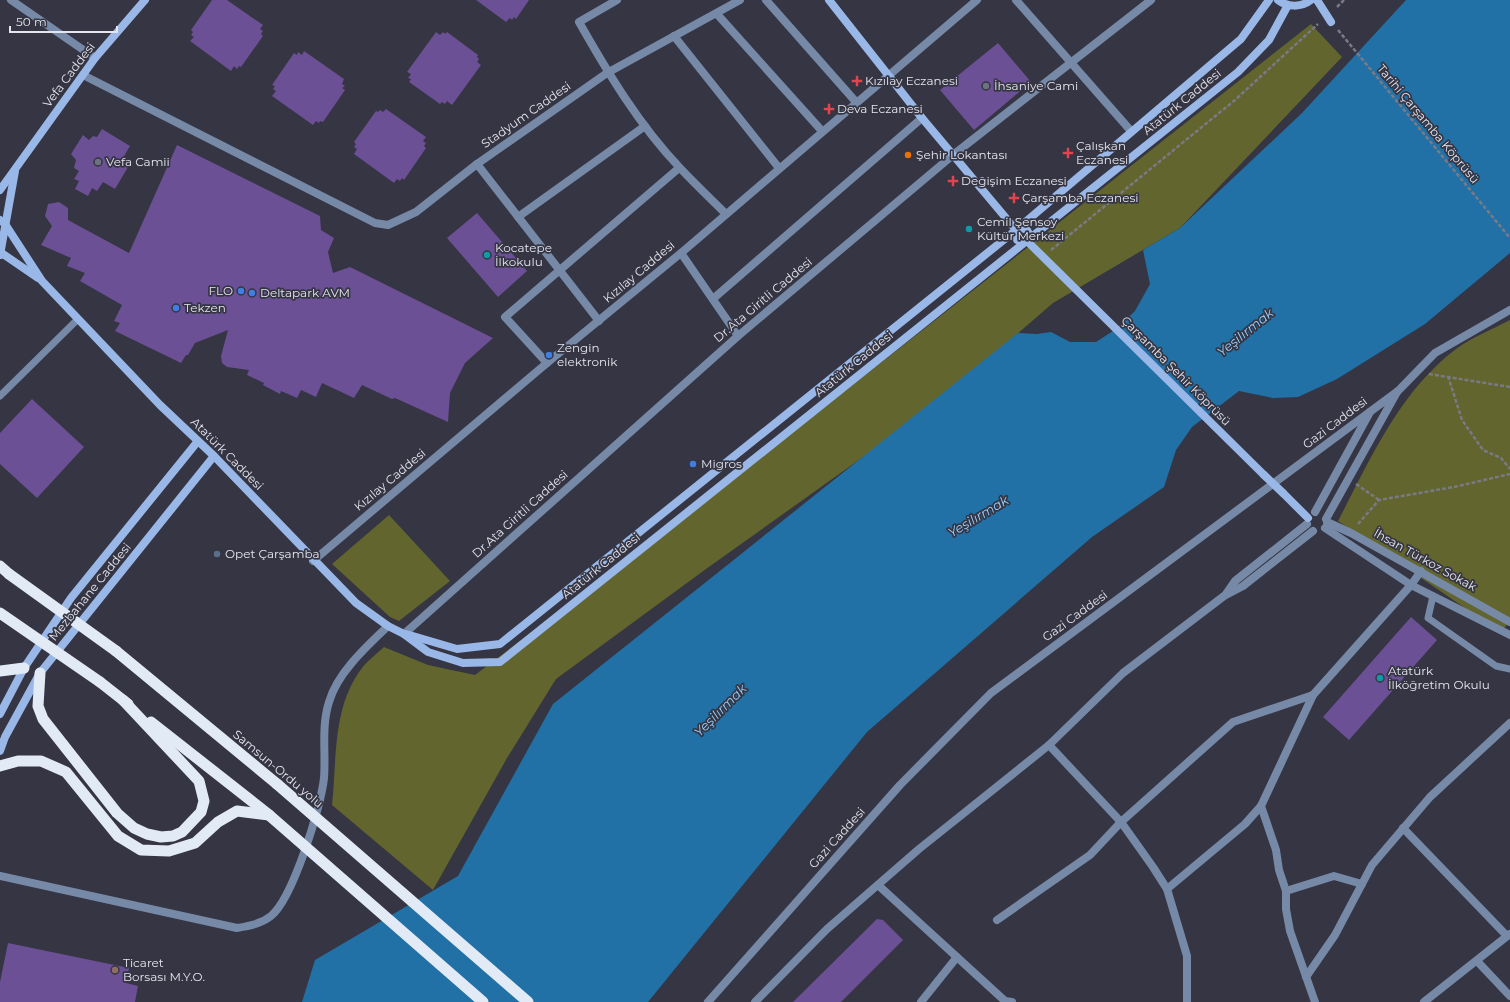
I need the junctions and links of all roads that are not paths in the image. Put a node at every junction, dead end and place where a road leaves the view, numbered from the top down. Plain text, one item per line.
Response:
1 (11, 0) edge
2 (145, 0) edge
3 (617, 0) edge
4 (740, 0) edge
5 (766, 0) edge
6 (828, 0) edge
7 (977, 0) edge
8 (1016, 0) edge
9 (1151, 0) edge
10 (1269, 0) edge
11 (1278, 0) edge
12 (1311, 0) edge
13 (1317, 0) edge
14 (1288, 5) junction
15 (717, 14) junction
16 (1331, 22) road end
17 (674, 36) junction
18 (95, 58) junction
19 (1072, 62) junction
20 (607, 73) junction
21 (83, 75) junction
22 (889, 75) junction
23 (856, 102) junction
24 (922, 118) junction
25 (645, 126) junction
26 (822, 131) junction
27 (1131, 131) junction
28 (953, 155) junction
29 (477, 164) junction
30 (16, 168) junction
31 (679, 168) junction
32 (779, 168) junction
33 (0, 190) edge
34 (726, 214) junction
35 (518, 217) junction
36 (3, 222) edge
37 (1016, 230) junction
38 (1027, 241) junction
39 (1, 253) edge
40 (681, 254) junction
41 (560, 271) junction
42 (42, 281) junction
43 (714, 298) junction
44 (1510, 310) edge
45 (78, 319) junction
46 (599, 320) junction
47 (738, 336) junction
48 (547, 363) junction
49 (1398, 391) junction
50 (0, 396) edge
51 (1370, 412) junction
52 (198, 441) junction
53 (214, 456) junction
54 (1315, 512) junction
55 (1307, 521) junction
56 (1326, 523) junction
57 (1313, 531) junction
58 (314, 561) junction
59 (3, 569) edge
60 (1421, 571) junction
61 (1411, 585) junction
62 (1224, 596) junction
63 (1433, 596) junction
64 (0, 613) edge
65 (1510, 622) edge
66 (388, 626) junction
67 (404, 634) junction
68 (1510, 635) edge
69 (24, 668) junction
70 (1510, 669) edge
71 (0, 671) edge
72 (40, 673) junction
73 (1313, 695) junction
74 (123, 700) junction
75 (0, 714) edge
76 (1510, 723) edge
77 (1049, 745) junction
78 (0, 751) edge
79 (0, 766) edge
80 (1261, 806) junction
81 (269, 815) junction
82 (1121, 822) junction
83 (1403, 828) junction
84 (0, 876) edge
85 (1362, 884) junction
86 (878, 885) junction
87 (1166, 889) junction
88 (1286, 891) junction
89 (997, 920) dead end
90 (1508, 935) edge
91 (957, 957) junction
92 (1477, 961) junction
93 (1306, 976) junction
94 (1510, 996) edge
95 (483, 1002) edge
96 (528, 1002) edge
97 (708, 1002) edge
98 (755, 1002) edge
99 (921, 1002) edge
100 (1012, 1002) edge
101 (1187, 1002) edge
102 (1316, 1002) edge
103 (1424, 1002) edge

1 - 18 street
2 - 18 main road, Vefa Caddesi
3 - 20 street
4 - 15 street, Stadyum Caddesi
5 - 23 street
6 - 22 main road
7 - 22 street, Kızılay Caddesi
8 - 19 street
9 - 19 street, Dr.Ata Giritli Caddesi
10 - 27 main road, Atatürk Caddesi
11 - 14 main road
12 - 14 main road
13 - 16 main road
14 - 38 main road, Atatürk Caddesi
15 - 17 street, Stadyum Caddesi
15 - 26 street
17 - 20 street, Stadyum Caddesi
17 - 32 street
18 - 21 main road, Vefa Caddesi
19 - 27 street
19 - 28 street, Dr.Ata Giritli Caddesi
20 - 25 street
20 - 29 street, Stadyum Caddesi
21 - 29 street
21 - 30 main road, Vefa Caddesi
22 - 23 street, Kızılay Caddesi
22 - 24 main road
23 - 26 street, Kızılay Caddesi
24 - 28 main road
24 - 43 street
25 - 31 street
25 - 35 street
26 - 32 street, Kızılay Caddesi
27 - 37 main road, Atatürk Caddesi
28 - 37 main road
28 - 47 street, Dr.Ata Giritli Caddesi
29 - 35 street, Stadyum Caddesi
30 - 33 main road, Vefa Caddesi
30 - 36 main road
31 - 34 street
31 - 41 street
32 - 34 street, Kızılay Caddesi
34 - 40 street, Kızılay Caddesi
35 - 41 street, Stadyum Caddesi
36 - 39 main road
36 - 42 main road
37 - 38 main road, Çarşamba Şehir Köprüsü
37 - 67 main road, Atatürk Caddesi
38 - 55 main road, Çarşamba Şehir Köprüsü, bridge
38 - 67 main road, Atatürk Caddesi
39 - 42 main road
40 - 43 street
40 - 46 street, Kızılay Caddesi
41 - 46 street, Stadyum Caddesi
41 - 48 street
42 - 45 main road, Atatürk Caddesi
43 - 47 street
44 - 49 street, Gazi Caddesi
45 - 50 lane
45 - 52 main road, Atatürk Caddesi
46 - 48 street, Kızılay Caddesi
47 - 67 street, Dr.Ata Giritli Caddesi
48 - 58 street, Kızılay Caddesi
49 - 51 street, Gazi Caddesi
49 - 56 street
51 - 54 street
51 - 97 street, Gazi Caddesi
52 - 53 main road, Atatürk Caddesi
52 - 69 main road, Mezbahane Caddesi
53 - 58 main road, Atatürk Caddesi
53 - 72 main road, Mezbahane Caddesi
54 - 55 street
54 - 56 street
55 - 57 street
55 - 62 street
56 - 57 street
56 - 60 street, İhsan Türkoz Sokak
56 - 61 street
57 - 62 street
58 - 66 main road, Atatürk Caddesi
59 - 96 highway, Samsun-Ordu yolu, bridge
60 - 61 street
60 - 65 street, İhsan Türkoz Sokak
61 - 63 street
61 - 73 street
62 - 77 street
63 - 68 street
63 - 70 lane
64 - 74 highway, bridge
66 - 67 main road, Atatürk Caddesi
66 - 84 street
69 - 71 highway
69 - 75 main road, Mezbahane Caddesi
72 - 74 highway
72 - 78 main road, Mezbahane Caddesi
73 - 80 street
73 - 82 street
74 - 81 highway
76 - 83 street
77 - 82 street
77 - 86 street
79 - 81 highway
80 - 87 street
80 - 88 street
81 - 95 highway, bridge
82 - 87 street
82 - 89 street
83 - 85 street
83 - 90 street
85 - 88 street
85 - 93 street
86 - 91 street
86 - 98 street
87 - 101 street
88 - 93 street
90 - 92 street
91 - 99 street
91 - 100 street
92 - 94 street
92 - 103 street
93 - 102 street

